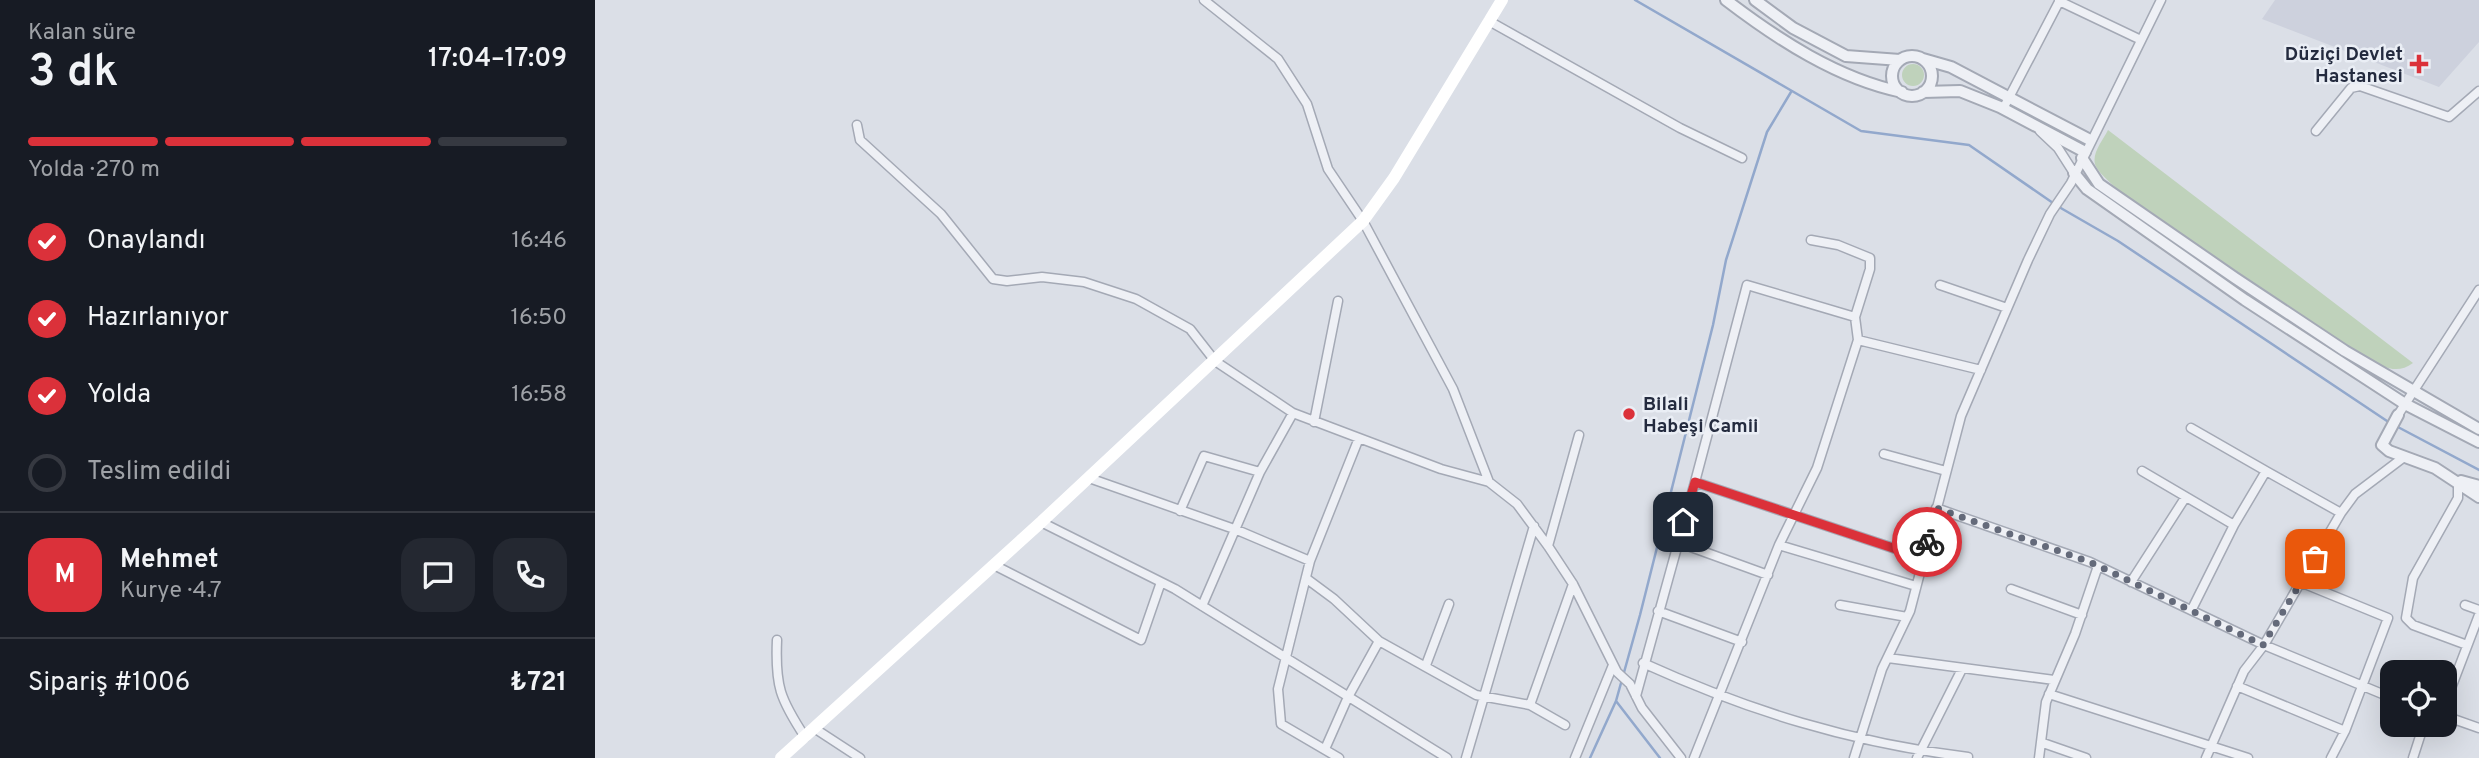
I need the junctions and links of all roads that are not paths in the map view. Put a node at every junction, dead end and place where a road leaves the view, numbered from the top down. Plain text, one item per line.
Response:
1 (1204, 0) edge
2 (1502, 0) edge
3 (1726, 0) edge
4 (1755, 0) edge
5 (2161, 0) edge
6 (2059, 1) edge
7 (1489, 20) junction
8 (2141, 40) junction
9 (1923, 59) junction
10 (1900, 60) junction
11 (2479, 91) edge
12 (1923, 92) junction
13 (1902, 93) junction
14 (2011, 96) junction
15 (2003, 109) junction
16 (857, 125) dead end
17 (2035, 126) junction
18 (2316, 131) dead end
19 (2090, 141) junction
20 (2083, 155) junction
21 (1742, 158) dead end
22 (2074, 173) junction
23 (1363, 221) junction
24 (1811, 240) dead end
25 (1940, 285) dead end
26 (2479, 290) edge
27 (1338, 301) dead end
28 (2007, 308) junction
29 (1855, 317) junction
30 (1858, 340) junction
31 (1215, 361) junction
32 (1981, 370) junction
33 (2412, 392) junction
34 (2405, 404) junction
35 (1293, 413) junction
36 (2397, 415) joint
37 (1314, 422) junction
38 (2191, 428) dead end
39 (2479, 429) edge
40 (1580, 435) dead end
41 (1359, 438) junction
42 (2479, 443) edge
43 (1884, 454) dead end
44 (2404, 457) junction
45 (1946, 471) junction
46 (2142, 471) dead end
47 (2266, 471) junction
48 (1260, 472) junction
49 (1089, 478) junction
50 (2458, 481) junction
51 (1489, 482) junction
52 (1695, 482) junction
53 (2479, 486) edge
54 (2479, 497) edge
55 (2185, 498) junction
56 (1936, 508) junction
57 (1180, 511) junction
58 (2341, 513) junction
59 (1792, 515) junction
60 (1041, 522) junction
61 (2234, 525) junction
62 (1534, 526) junction
63 (1237, 530) junction
64 (1677, 542) junction
65 (1779, 545) junction
66 (1548, 546) junction
67 (1923, 558) junction
68 (1310, 561) junction
69 (994, 565) junction
70 (2098, 566) junction
71 (1768, 575) junction
72 (1307, 579) junction
73 (2299, 581) junction
74 (1161, 582) junction
75 (2131, 582) junction
76 (1573, 584) junction
77 (1916, 586) junction
78 (2011, 589) dead end
79 (1449, 604) dead end
80 (1840, 605) dead end
81 (2465, 605) dead end
82 (1202, 606) junction
83 (2192, 609) junction
84 (1658, 611) junction
85 (2479, 613) edge
86 (2082, 615) junction
87 (1907, 617) junction
88 (777, 640) dead end
89 (1379, 641) junction
90 (1742, 642) junction
91 (2263, 645) junction
92 (2467, 645) junction
93 (1888, 658) junction
94 (1286, 659) junction
95 (1643, 663) junction
96 (1426, 665) junction
97 (1615, 669) junction
98 (1962, 669) junction
99 (2457, 672) edge
100 (2054, 680) junction
101 (2237, 686) junction
102 (2361, 686) junction
103 (2380, 693) edge
104 (2049, 694) junction
105 (1636, 696) junction
106 (1347, 697) junction
107 (1482, 697) junction
108 (1721, 698) junction
109 (1531, 705) junction
110 (2457, 720) edge
111 (1565, 725) dead end
112 (2479, 728) edge
113 (2345, 731) junction
114 (810, 732) junction
115 (2420, 737) edge
116 (1860, 738) junction
117 (2043, 743) junction
118 (2212, 745) junction
119 (1325, 749) junction
120 (1919, 755) edge
121 (1968, 757) edge
122 (781, 758) edge
123 (860, 758) edge
124 (1339, 758) edge
125 (1447, 758) edge
126 (1466, 758) edge
127 (1575, 758) edge
128 (1681, 758) edge
129 (1694, 758) edge
130 (1853, 758) edge
131 (2039, 758) edge
132 (2086, 758) edge
133 (2206, 758) edge
134 (2248, 758) edge
135 (2332, 758) edge
136 (2413, 758) edge

1 - 23 street
2 - 7 main road
3 - 13 street
4 - 10 street
5 - 8 street
6 - 8 street
6 - 14 street
7 - 21 street
7 - 23 main road
8 - 19 street
9 - 10 street
9 - 12 street
9 - 14 street
10 - 13 street
11 - 18 street
12 - 13 street
12 - 15 street
14 - 15 street
14 - 19 street
15 - 17 street
16 - 31 street
17 - 20 street
17 - 22 street
19 - 20 street
20 - 22 street
20 - 33 street
22 - 28 street
22 - 34 street
23 - 31 main road
23 - 51 street
24 - 29 street
25 - 28 street
26 - 33 street
27 - 37 street
28 - 32 street
29 - 30 street
29 - 52 street
30 - 32 street
30 - 59 street
31 - 35 street
31 - 49 main road
32 - 45 street
33 - 34 street
33 - 39 street
34 - 36 street
34 - 42 street
35 - 37 street
35 - 48 street
36 - 44 street
37 - 41 street
38 - 47 street
40 - 66 street
41 - 51 street
41 - 68 street
43 - 45 street
44 - 50 street
44 - 58 street
45 - 56 street
46 - 55 street
47 - 58 street
47 - 61 street
48 - 57 street
48 - 63 street
49 - 57 street
49 - 60 main road
50 - 53 street
50 - 54 street
50 - 92 street
51 - 62 street
52 - 59 street
52 - 64 street
55 - 61 street
55 - 75 street
56 - 67 street
56 - 70 street
57 - 63 street
58 - 73 street
59 - 65 street
59 - 67 street
60 - 69 main road
60 - 74 street
61 - 83 street
62 - 66 street
62 - 107 street
63 - 68 street
63 - 82 street
64 - 71 street
64 - 84 street
65 - 71 street
65 - 77 street
66 - 76 street
67 - 77 street
68 - 72 street
69 - 74 street
69 - 114 main road
70 - 75 street
70 - 86 street
71 - 90 street
72 - 89 street
72 - 94 street
73 - 91 street
73 - 102 street
74 - 82 street
75 - 83 street
76 - 97 street
76 - 109 street
77 - 87 street
78 - 86 street
79 - 96 street
80 - 87 street
81 - 85 street
82 - 94 street
83 - 91 street
84 - 90 street
84 - 95 street
85 - 92 street
86 - 100 street
87 - 93 street
88 - 114 street
89 - 96 street
89 - 106 street
90 - 108 street
91 - 101 street
91 - 102 street
92 - 99 street
93 - 98 street
93 - 116 street
94 - 106 street
94 - 119 street
95 - 105 street
95 - 108 street
96 - 107 street
97 - 105 street
97 - 127 street
98 - 100 street
98 - 120 street
100 - 104 street
101 - 113 street
101 - 118 street
102 - 103 street
102 - 113 street
104 - 117 street
104 - 118 street
105 - 128 street
106 - 119 street
106 - 125 street
107 - 109 street
107 - 126 street
108 - 116 street
108 - 129 street
109 - 111 street
110 - 112 street
113 - 135 street
114 - 122 main road
114 - 123 street
115 - 136 street
116 - 120 street
116 - 130 street
117 - 131 street
117 - 132 street
118 - 133 street
118 - 134 street
119 - 124 street
120 - 121 street

